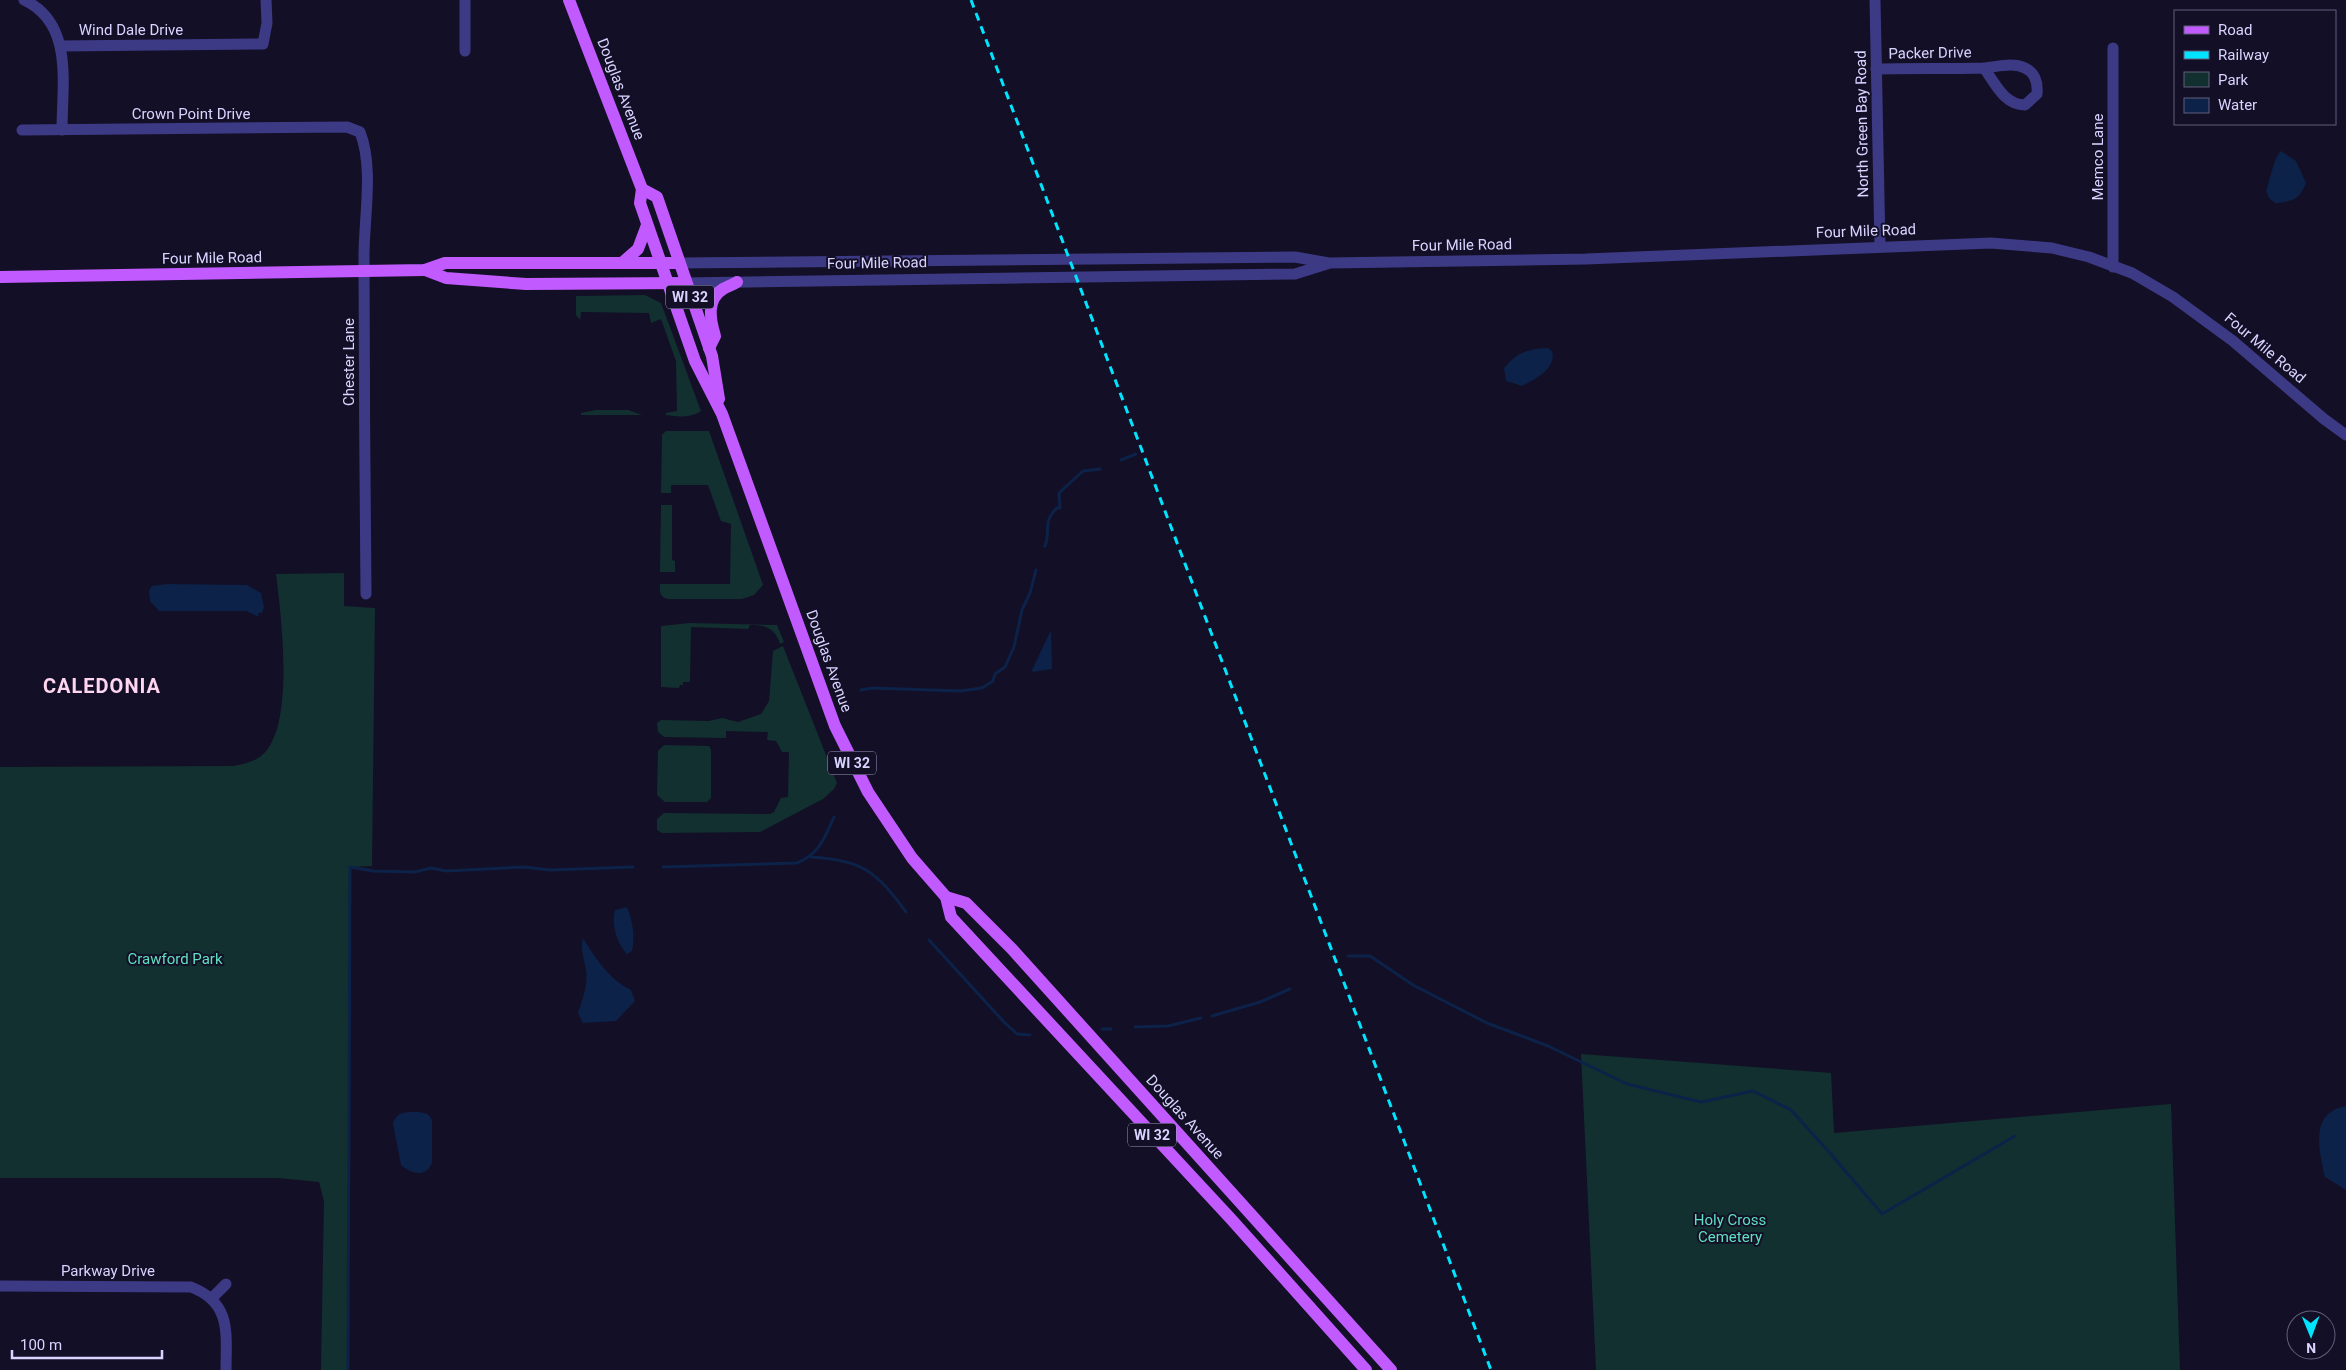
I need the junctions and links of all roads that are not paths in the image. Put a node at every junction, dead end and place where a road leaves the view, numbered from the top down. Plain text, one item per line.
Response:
1 (24, 0) edge
2 (266, 0) edge
3 (465, 0) edge
4 (569, 0) edge
5 (1875, 0) edge
6 (61, 46) junction
7 (2114, 48) dead end
8 (465, 51) dead end
9 (1984, 68) junction
10 (1876, 69) junction
11 (22, 130) dead end
12 (62, 130) junction
13 (360, 132) joint
14 (642, 189) junction
15 (647, 225) junction
16 (1880, 246) junction
17 (622, 263) junction
18 (661, 263) junction
19 (679, 263) junction
20 (1329, 264) junction
21 (2113, 267) junction
22 (425, 270) junction
23 (364, 272) junction
24 (0, 277) edge
25 (738, 282) junction
26 (668, 283) junction
27 (685, 283) junction
28 (709, 348) junction
29 (722, 414) junction
30 (2346, 435) edge
31 (366, 594) dead end
32 (946, 897) junction
33 (226, 1284) dead end
34 (0, 1286) edge
35 (212, 1298) junction
36 (226, 1370) edge
37 (1366, 1370) edge
38 (1391, 1370) edge

1 - 6 street, Wind Dale Drive
2 - 6 street, Wind Dale Drive
3 - 8 street
4 - 14 main road, Douglas Avenue / WI 32
5 - 10 street, North Green Bay Road
6 - 12 street
7 - 21 street, Memco Lane
9 - 9 street, Packer Drive
9 - 10 street, Packer Drive
10 - 16 street, North Green Bay Road
11 - 12 street, Crown Point Drive
12 - 13 street, Crown Point Drive
13 - 23 street, Chester Lane
14 - 15 main road, Douglas Avenue / WI 32
14 - 19 main road, Douglas Avenue / WI 32
15 - 17 main road
15 - 18 main road, Douglas Avenue / WI 32
16 - 20 street, Four Mile Road
16 - 21 street, Four Mile Road
17 - 18 main road, Four Mile Road
17 - 22 main road, Four Mile Road
18 - 19 main road, Four Mile Road
18 - 26 main road, Douglas Avenue / WI 32
19 - 20 street, Four Mile Road
19 - 27 main road, Douglas Avenue / WI 32
20 - 25 street, Four Mile Road
21 - 30 street, Four Mile Road
22 - 23 main road, Four Mile Road
22 - 26 main road, Four Mile Road
23 - 24 main road, Four Mile Road
23 - 31 street, Chester Lane
25 - 27 street, Four Mile Road
25 - 28 main road
26 - 27 main road, Four Mile Road
26 - 29 main road, Douglas Avenue / WI 32
27 - 28 main road, Douglas Avenue / WI 32
28 - 29 main road, Douglas Avenue / WI 32
29 - 32 main road, Douglas Avenue / WI 32
32 - 37 main road, Douglas Avenue / WI 32
32 - 38 main road, Douglas Avenue / WI 32
33 - 35 street
34 - 35 street, Parkway Drive
35 - 36 street

